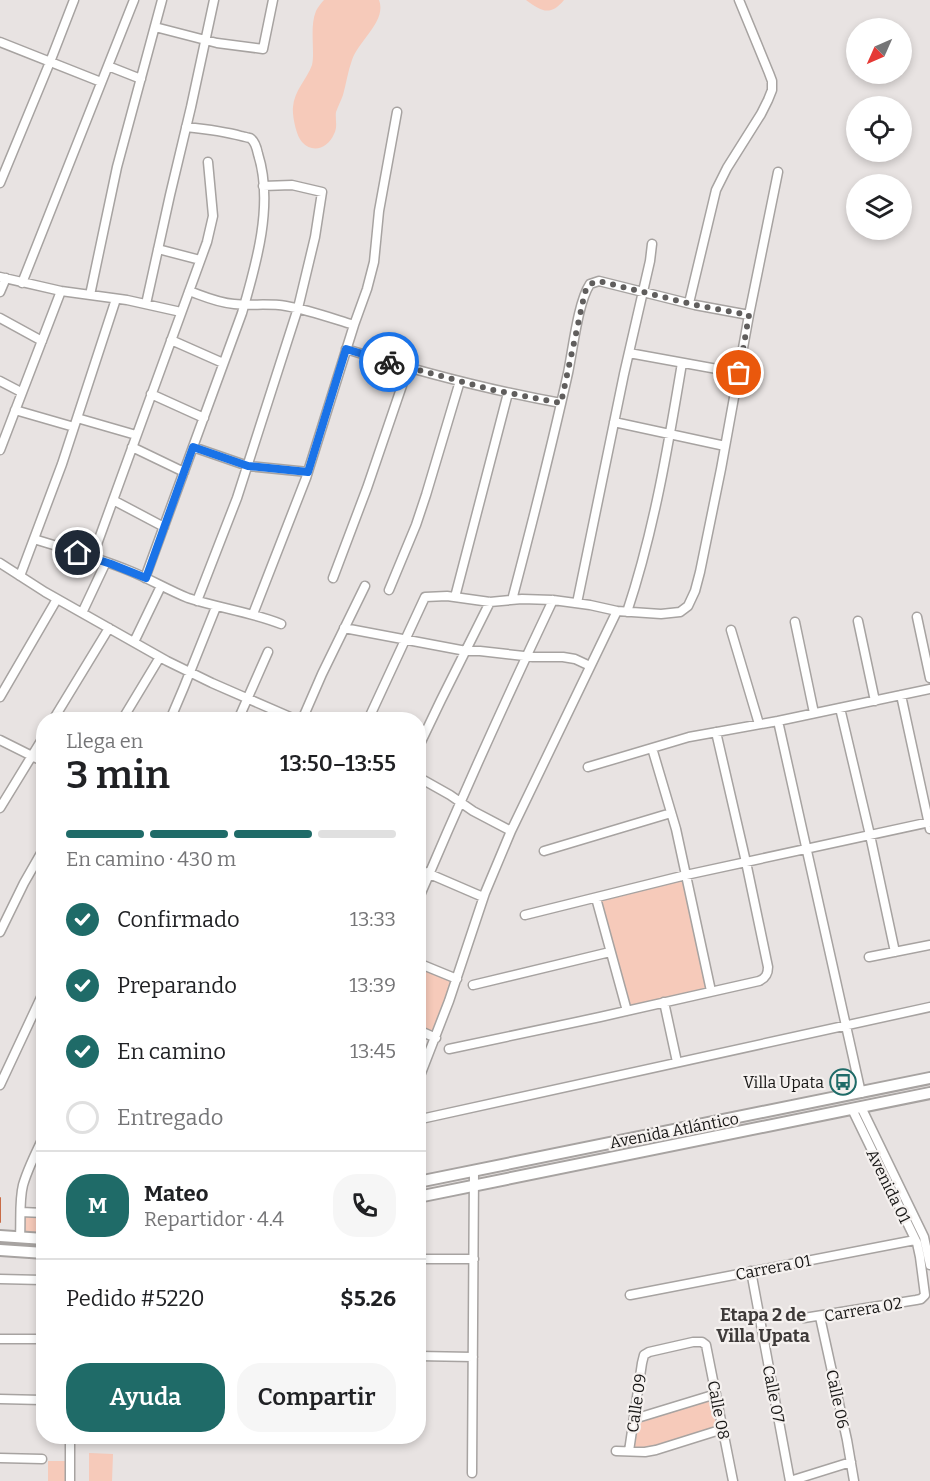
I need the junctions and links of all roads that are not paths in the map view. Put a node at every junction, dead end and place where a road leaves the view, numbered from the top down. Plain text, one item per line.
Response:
1 (74, 0) edge
2 (134, 0) edge
3 (162, 0) edge
4 (214, 0) edge
5 (273, 0) edge
6 (739, 0) edge
7 (155, 27) junction
8 (205, 41) junction
9 (0, 42) edge
10 (50, 62) junction
11 (108, 66) junction
12 (141, 79) junction
13 (101, 82) junction
14 (397, 112) dead end
15 (186, 127) junction
16 (208, 162) dead end
17 (778, 172) dead end
18 (0, 183) edge
19 (263, 186) junction
20 (652, 244) dead end
21 (158, 249) junction
22 (200, 260) junction
23 (3, 277) edge
24 (22, 283) junction
25 (61, 291) junction
26 (189, 291) junction
27 (644, 291) junction
28 (0, 292) edge
29 (90, 296) junction
30 (116, 299) junction
31 (689, 303) junction
32 (146, 304) junction
33 (244, 305) junction
34 (298, 308) junction
35 (181, 312) junction
36 (749, 315) junction
37 (0, 318) edge
38 (354, 325) junction
39 (171, 340) junction
40 (42, 341) junction
41 (346, 349) junction
42 (629, 353) junction
43 (223, 363) junction
44 (682, 363) junction
45 (408, 368) junction
46 (739, 373) junction
47 (0, 381) edge
48 (460, 381) junction
49 (21, 393) junction
50 (508, 393) junction
51 (151, 394) junction
52 (561, 403) junction
53 (15, 410) junction
54 (204, 418) junction
55 (614, 422) junction
56 (76, 423) junction
57 (670, 434) junction
58 (136, 435) junction
59 (1, 445) edge
60 (725, 446) junction
61 (132, 447) junction
62 (193, 447) junction
63 (248, 466) junction
64 (184, 472) junction
65 (308, 472) junction
66 (113, 501) junction
67 (164, 527) junction
68 (34, 539) junction
69 (92, 558) junction
70 (106, 562) junction
71 (3, 565) edge
72 (0, 576) edge
73 (20, 576) junction
74 (146, 578) junction
75 (333, 578) dead end
76 (161, 586) junction
77 (365, 586) dead end
78 (389, 590) dead end
79 (455, 597) junction
80 (57, 599) junction
81 (512, 600) junction
82 (554, 600) junction
83 (197, 601) junction
84 (490, 602) junction
85 (577, 603) junction
86 (216, 607) junction
87 (622, 612) junction
88 (82, 613) junction
89 (253, 614) junction
90 (917, 617) dead end
91 (858, 621) dead end
92 (795, 622) dead end
93 (281, 624) dead end
94 (109, 628) junction
95 (344, 628) junction
96 (730, 630) dead end
97 (405, 640) junction
98 (134, 642) junction
99 (466, 651) junction
100 (268, 652) dead end
101 (526, 656) junction
102 (160, 657) junction
103 (590, 666) junction
104 (190, 673) junction
105 (930, 678) edge
106 (930, 689) edge
107 (901, 695) junction
108 (0, 697) edge
109 (248, 699) junction
110 (874, 701) junction
111 (840, 708) junction
112 (58, 712) edge
113 (127, 712) edge
114 (173, 712) edge
115 (242, 712) edge
116 (278, 712) edge
117 (306, 712) edge
118 (372, 712) edge
119 (814, 713) junction
120 (778, 721) junction
121 (759, 724) junction
122 (426, 731) edge
123 (716, 732) junction
124 (0, 740) edge
125 (652, 748) junction
126 (36, 749) edge
127 (32, 756) junction
128 (36, 758) edge
129 (588, 767) dead end
130 (426, 781) edge
131 (460, 802) junction
132 (0, 808) edge
133 (671, 813) junction
134 (929, 824) edge
135 (511, 831) junction
136 (870, 835) junction
137 (807, 849) junction
138 (544, 851) dead end
139 (746, 862) junction
140 (36, 868) edge
141 (426, 872) edge
142 (430, 874) junction
143 (686, 875) junction
144 (426, 883) edge
145 (483, 897) junction
146 (596, 898) junction
147 (525, 915) dead end
148 (0, 931) edge
149 (930, 945) edge
150 (610, 952) junction
151 (895, 952) junction
152 (869, 957) dead end
153 (426, 966) edge
154 (457, 979) junction
155 (473, 985) dead end
156 (711, 991) junction
157 (664, 1002) junction
158 (930, 1007) edge
159 (36, 1008) edge
160 (627, 1011) junction
161 (846, 1025) junction
162 (426, 1034) edge
163 (436, 1038) junction
164 (449, 1049) dead end
165 (426, 1062) edge
166 (677, 1062) junction
167 (930, 1078) edge
168 (0, 1085) edge
169 (861, 1093) junction
170 (930, 1093) edge
171 (856, 1108) junction
172 (426, 1118) edge
173 (36, 1155) edge
174 (474, 1171) junction
175 (426, 1180) edge
176 (475, 1186) junction
177 (426, 1195) edge
178 (21, 1212) junction
179 (36, 1213) edge
180 (0, 1236) edge
181 (20, 1238) junction
182 (923, 1238) edge
183 (36, 1239) edge
184 (0, 1250) edge
185 (36, 1252) edge
186 (426, 1259) edge
187 (474, 1259) junction
188 (930, 1265) edge
189 (751, 1271) junction
190 (0, 1279) edge
191 (36, 1280) edge
192 (630, 1295) dead end
193 (921, 1299) joint
194 (820, 1317) junction
195 (804, 1318) dead end
196 (0, 1339) edge
197 (36, 1339) edge
198 (644, 1355) joint
199 (426, 1356) edge
200 (473, 1357) junction
201 (716, 1394) junction
202 (0, 1399) edge
203 (36, 1400) edge
204 (634, 1419) junction
205 (723, 1429) junction
206 (70, 1444) edge
207 (616, 1451) dead end
208 (629, 1451) junction
209 (0, 1458) edge
210 (42, 1459) dead end
211 (851, 1462) junction
212 (472, 1473) dead end
213 (793, 1480) edge
214 (70, 1481) edge
215 (733, 1481) edge
216 (854, 1481) edge

1 - 10 street
2 - 11 street
3 - 7 street
4 - 8 street
5 - 8 street
6 - 31 street
7 - 8 street
7 - 12 street
8 - 15 street
9 - 10 street
10 - 13 street
10 - 18 street
11 - 12 street
11 - 13 street
12 - 29 street
13 - 24 street
14 - 38 street
15 - 19 street
15 - 21 street
16 - 22 street
17 - 36 street
19 - 33 street
19 - 34 street
20 - 27 street
21 - 22 street
21 - 32 street
22 - 26 street
23 - 24 street
23 - 28 street
24 - 25 street
25 - 29 street
25 - 40 street
26 - 33 street
26 - 35 street
27 - 31 street
27 - 42 street
27 - 52 street
29 - 30 street
30 - 32 street
30 - 56 street
31 - 36 street
32 - 35 street
33 - 34 street
33 - 43 street
34 - 38 street
34 - 63 street
35 - 39 street
36 - 46 street
37 - 40 street
38 - 41 street
39 - 43 street
39 - 51 street
40 - 49 street
41 - 45 street
41 - 65 street
42 - 44 street
42 - 55 street
43 - 54 street
44 - 46 street
44 - 57 street
45 - 48 street
45 - 75 street
46 - 60 street
47 - 49 street
48 - 50 street
48 - 78 street
49 - 53 street
50 - 52 street
50 - 79 street
51 - 54 street
51 - 58 street
52 - 81 street
53 - 56 street
53 - 59 street
54 - 62 street
55 - 57 street
55 - 85 street
56 - 58 street
56 - 68 street
57 - 60 street
57 - 87 street
58 - 61 street
60 - 87 street
61 - 64 street
61 - 66 street
62 - 63 street
62 - 64 street
63 - 65 street
63 - 83 street
64 - 67 street
65 - 89 street
66 - 67 street
66 - 69 street
67 - 74 street
68 - 69 street
68 - 73 street
69 - 70 street
70 - 74 street
70 - 88 street
71 - 72 street
71 - 73 street
73 - 80 street
74 - 76 street
76 - 83 street
76 - 98 street
77 - 95 street
79 - 84 street
79 - 97 street
80 - 88 street
80 - 108 street
81 - 82 street
81 - 84 street
82 - 85 street
82 - 101 street
83 - 86 street
84 - 99 street
85 - 87 street
86 - 89 street
86 - 104 street
87 - 103 street
88 - 94 street
89 - 93 street
90 - 105 street
91 - 110 street
92 - 119 street
94 - 98 street
94 - 112 street
95 - 97 street
95 - 117 street
96 - 121 street
97 - 99 street
97 - 118 street
98 - 102 street
99 - 101 street
99 - 122 street
100 - 109 street
101 - 103 street
101 - 131 street
102 - 104 street
102 - 113 street
103 - 135 street
104 - 109 street
104 - 114 street
106 - 107 street
107 - 110 street
107 - 134 street
109 - 115 street
109 - 116 street
110 - 111 street
111 - 119 street
111 - 136 street
119 - 120 street
120 - 121 street
120 - 137 street
121 - 123 street
123 - 125 street
123 - 139 street
124 - 127 street
125 - 129 street
125 - 133 street
126 - 127 street
127 - 128 street
127 - 132 street
130 - 131 street
131 - 135 street
131 - 142 street
133 - 138 street
133 - 143 street
134 - 136 street
135 - 145 street
136 - 137 street
136 - 151 street
137 - 139 street
137 - 161 street
139 - 143 street
139 - 156 street
140 - 148 street
141 - 142 street
142 - 144 street
142 - 145 street
143 - 146 street
143 - 156 street
145 - 154 street
146 - 147 street
146 - 150 street
149 - 151 street
150 - 155 street
150 - 160 street
151 - 152 street
153 - 154 street
154 - 163 street
156 - 157 street
157 - 160 street
157 - 166 street
158 - 161 street
159 - 168 street
160 - 164 street
161 - 166 street
161 - 169 street
162 - 163 street
163 - 165 street
166 - 172 street
167 - 169 street, Avenida Atlántico
169 - 174 street, Avenida Atlántico
170 - 171 street, Avenida Atlántico
171 - 176 street, Avenida Atlántico
171 - 182 street, Avenida 01
173 - 178 street
174 - 175 street, Avenida Atlántico
174 - 176 street
176 - 177 street, Avenida Atlántico
176 - 187 street
178 - 179 street
178 - 181 street
180 - 181 street
181 - 183 street
182 - 188 street, Avenida 01
182 - 189 street, Carrera 01
182 - 193 street, Avenida 01
184 - 185 street
186 - 187 street
187 - 200 street
189 - 192 street, Carrera 01
189 - 213 street, Calle 07
190 - 191 street
193 - 194 street, Carrera 02
194 - 195 street, Carrera 02
194 - 211 street, Calle 06
196 - 197 street
198 - 201 street, Calle 08
198 - 204 street, Calle 09
199 - 200 street
200 - 212 street
201 - 204 street
201 - 205 street, Calle 08
202 - 203 street
204 - 208 street, Calle 09
205 - 208 street
205 - 215 street, Calle 08
206 - 214 street
207 - 208 street
209 - 210 street
211 - 213 street
211 - 216 street, Calle 06

